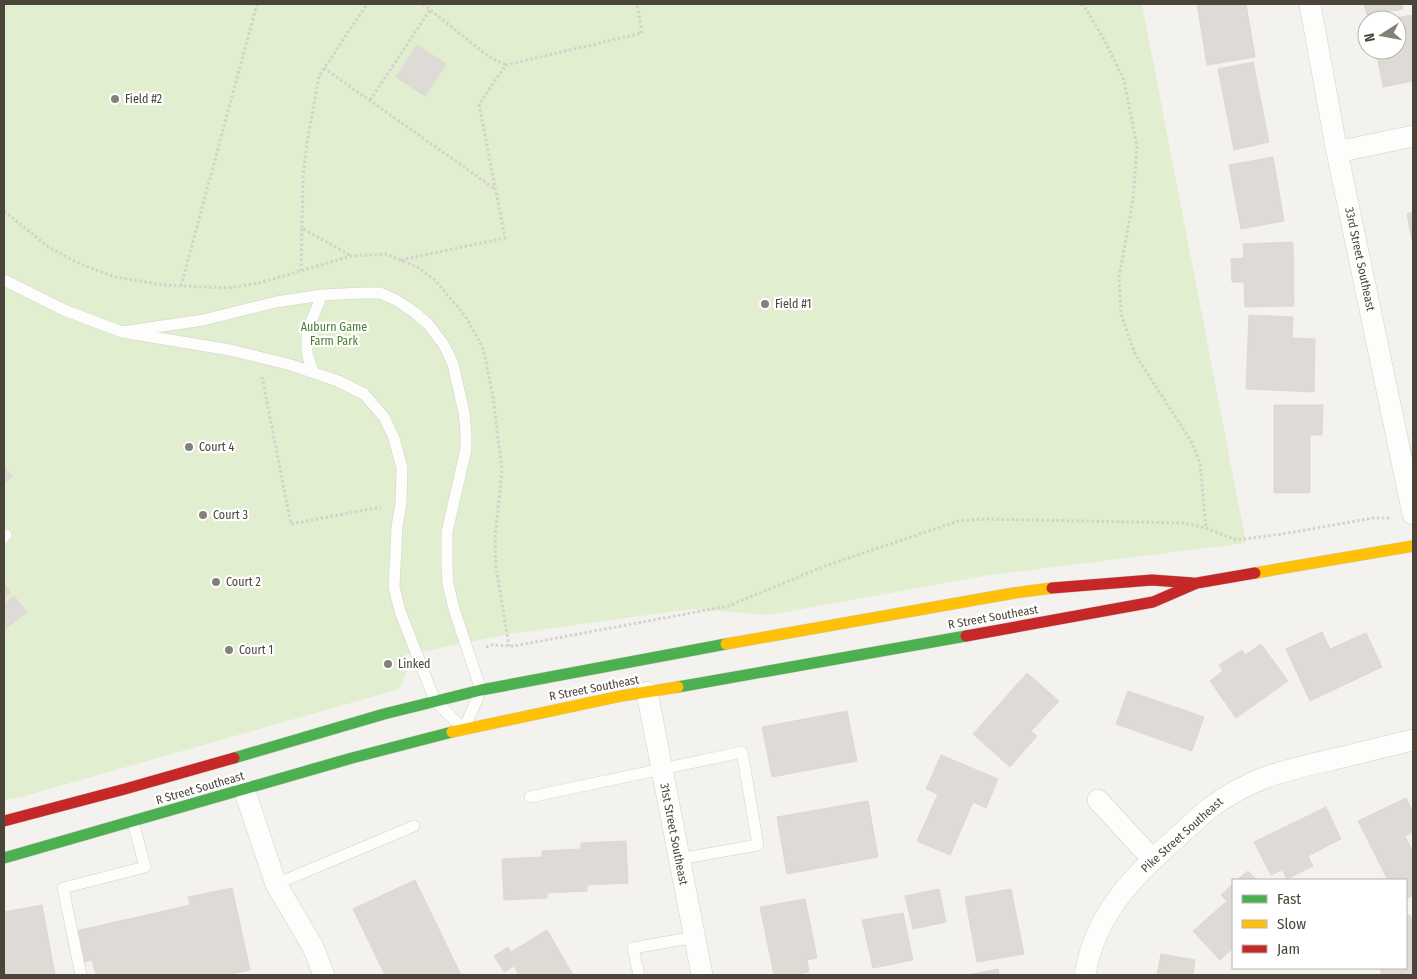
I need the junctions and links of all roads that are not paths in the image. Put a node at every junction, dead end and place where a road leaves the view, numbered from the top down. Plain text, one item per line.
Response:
1 (1310, 4) edge
2 (1413, 136) edge
3 (1337, 152) junction
4 (4, 280) edge
5 (322, 295) junction
6 (122, 332) junction
7 (312, 372) junction
8 (1405, 516) edge
9 (1413, 546) edge
10 (1197, 584) junction
11 (481, 690) junction
12 (647, 692) junction
13 (435, 700) junction
14 (464, 728) junction
15 (1413, 740) edge
16 (661, 769) junction
17 (244, 789) junction
18 (530, 797) dead end
19 (1098, 800) dead end
20 (4, 821) edge
21 (133, 821) junction
22 (414, 826) dead end
23 (4, 858) edge
24 (679, 859) junction
25 (1153, 860) junction
26 (276, 884) junction
27 (695, 937) junction
28 (1086, 970) edge
29 (81, 975) edge
30 (324, 975) edge
31 (638, 975) edge
32 (702, 975) edge

1 - 3 street, 33rd Street Southeast
2 - 3 street
3 - 8 street, 33rd Street Southeast
4 - 6 lane
5 - 6 lane
5 - 7 lane
5 - 11 lane
6 - 7 lane
7 - 13 lane
9 - 10 street, R Street Southeast
10 - 11 street, R Street Southeast
10 - 12 street, R Street Southeast
11 - 13 street, R Street Southeast
11 - 14 lane
12 - 14 street, R Street Southeast
12 - 16 street, 31st Street Southeast
13 - 14 lane
13 - 20 street, R Street Southeast
14 - 17 street, R Street Southeast
15 - 25 street, Pike Street Southeast
16 - 18 lane
16 - 24 street, 31st Street Southeast
16 - 24 lane
17 - 21 street, R Street Southeast
17 - 26 street
19 - 25 street
21 - 23 street, R Street Southeast
21 - 29 lane
22 - 26 lane
24 - 27 street, 31st Street Southeast
25 - 28 street, Pike Street Southeast
26 - 30 street
27 - 31 lane
27 - 32 street, 31st Street Southeast

